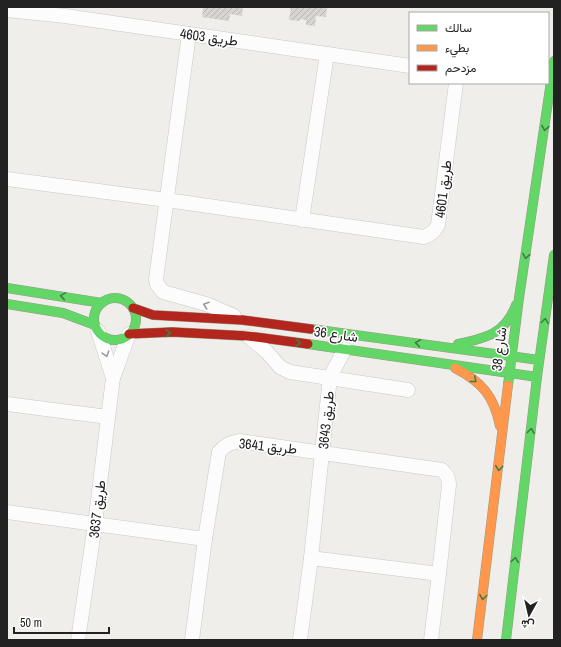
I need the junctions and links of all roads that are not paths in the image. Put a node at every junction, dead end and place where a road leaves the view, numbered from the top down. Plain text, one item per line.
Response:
1 (7, 10) edge
2 (66, 12) edge
3 (189, 34) junction
4 (328, 54) junction
5 (554, 61) edge
6 (409, 66) edge
7 (456, 84) edge
8 (7, 179) edge
9 (167, 200) junction
10 (302, 220) junction
11 (554, 255) edge
12 (7, 288) edge
13 (519, 298) junction
14 (102, 303) junction
15 (7, 304) edge
16 (133, 308) junction
17 (242, 320) junction
18 (97, 328) junction
19 (129, 334) junction
20 (248, 336) junction
21 (443, 346) junction
22 (345, 349) junction
23 (512, 356) junction
24 (539, 360) junction
25 (440, 362) junction
26 (510, 373) junction
27 (537, 377) junction
28 (113, 378) junction
29 (330, 378) junction
30 (408, 390) dead end
31 (7, 404) edge
32 (108, 417) junction
33 (503, 440) junction
34 (322, 453) junction
35 (7, 512) edge
36 (95, 524) junction
37 (204, 539) junction
38 (311, 558) junction
39 (439, 574) junction
40 (78, 640) edge
41 (192, 640) edge
42 (300, 640) edge
43 (431, 640) edge
44 (477, 640) edge
45 (506, 640) edge

1 - 2 street, طريق 4603
2 - 3 street, طريق 4603
3 - 4 street, طريق 4603
3 - 9 street
4 - 6 street, طريق 4603
4 - 10 street
5 -> 13 street, شارع 38
7 - 10 street, طريق 4601
8 - 9 street, طريق 4601
9 - 10 street, طريق 4601
17 -> 9 street
24 -> 11 street
14 -> 12 street
13 - 21 street
13 - 23 street, شارع 38
14 - 16 street
14 - 18 street
15 - 18 street
16 - 17 street, شارع 36
16 - 19 street
21 -> 17 street, شارع 36
18 - 19 street
18 -> 28 street, طريق 3637
19 -> 20 street, شارع 36
19 - 28 street, طريق 3637
20 -> 22 street, شارع 36
20 - 29 street, طريق 3643
21 - 23 street, شارع 36
22 - 25 street, شارع 36
22 - 29 street
23 - 24 street, شارع 36
23 - 26 street, شارع 38
24 - 27 street
25 - 26 street, شارع 36
25 -> 33 street
26 - 27 street, شارع 36
26 - 33 street, شارع 38
45 -> 27 street
28 - 32 street, طريق 3637
29 - 30 street
29 - 34 street, طريق 3643
31 - 32 street
32 - 36 street, طريق 3637
33 -> 44 street, شارع 38
34 - 37 street, طريق 3641
34 - 38 street, طريق 3643
34 - 39 street, طريق 3641
35 - 36 street
36 - 37 street
36 - 40 street, طريق 3637
37 - 41 street, طريق 3641
38 - 39 street
38 - 42 street, طريق 3643
39 - 43 street

